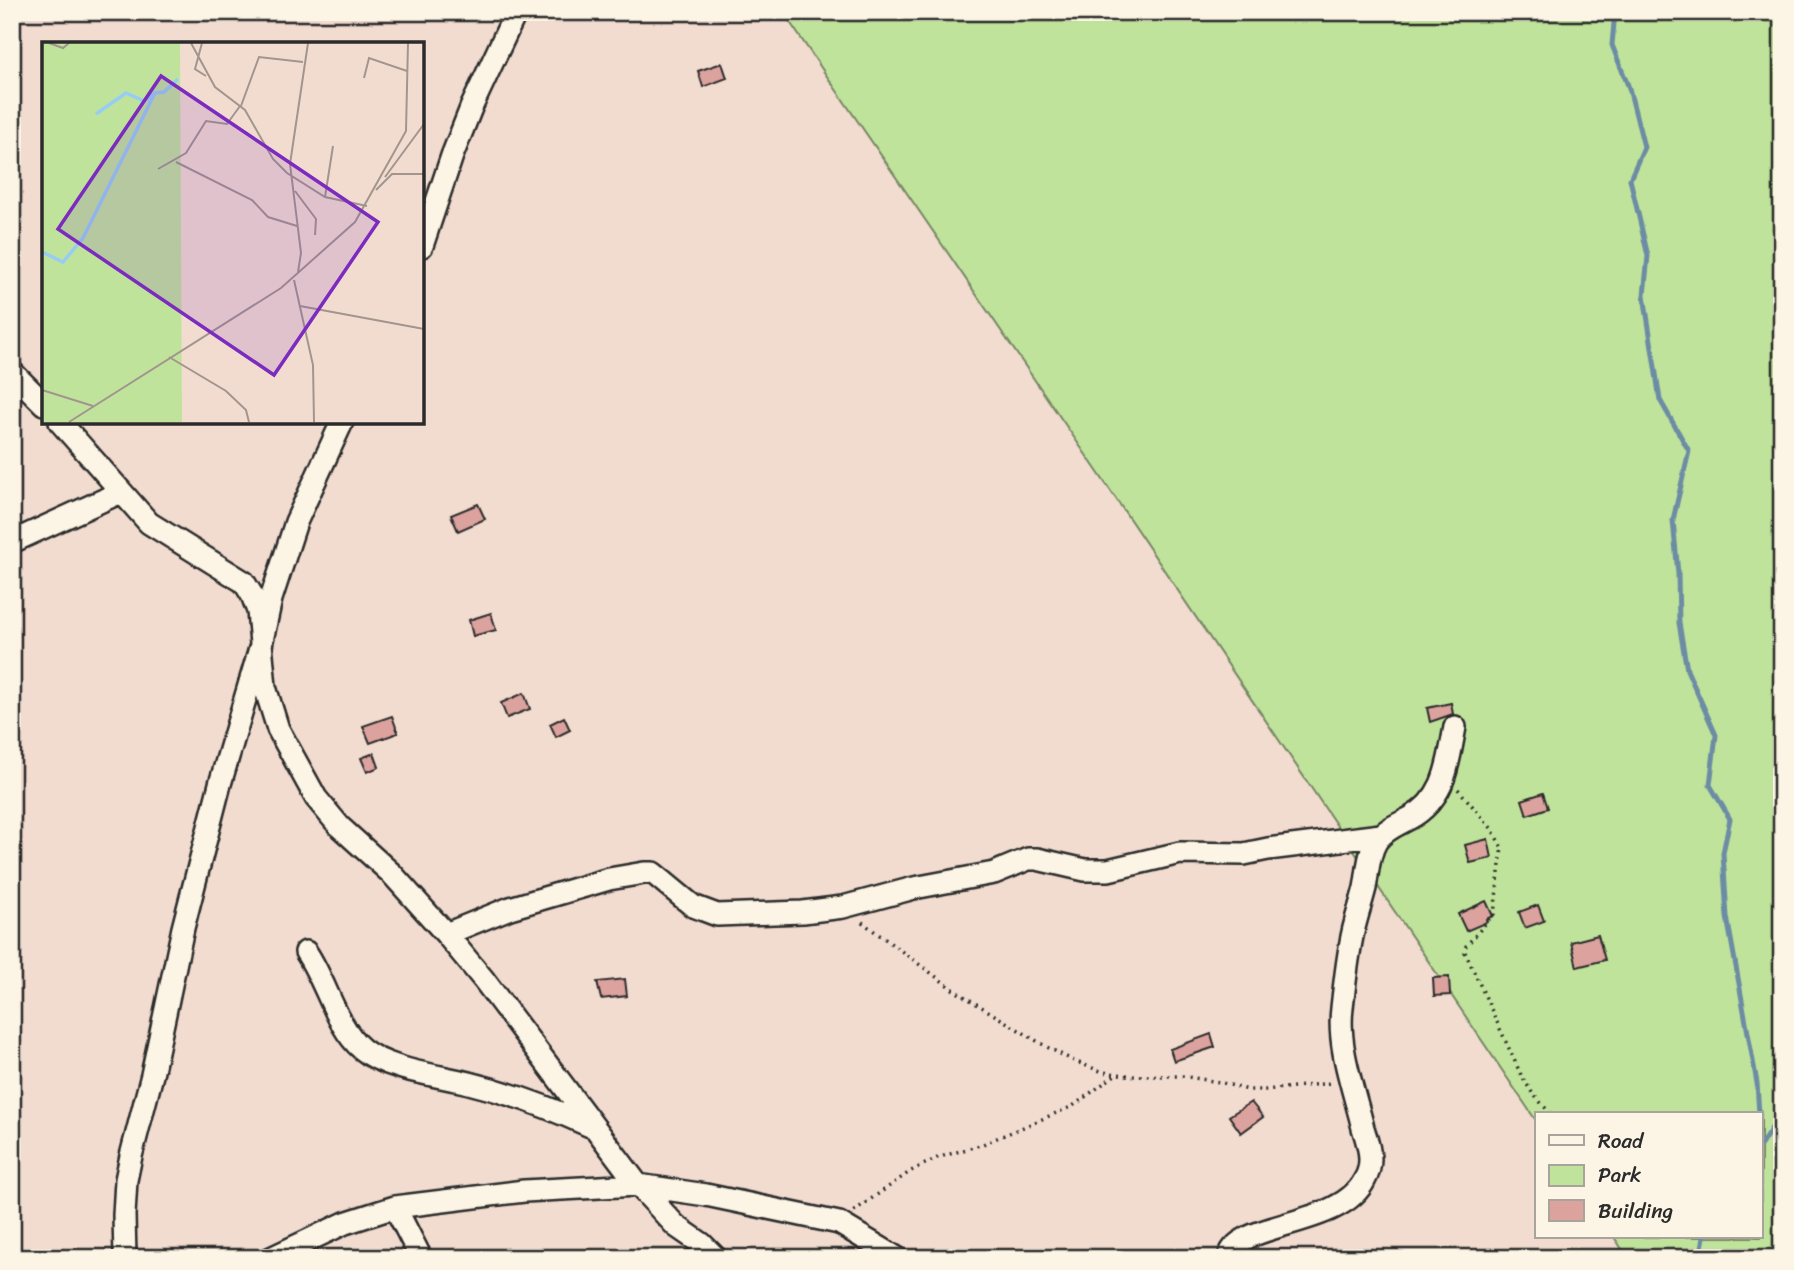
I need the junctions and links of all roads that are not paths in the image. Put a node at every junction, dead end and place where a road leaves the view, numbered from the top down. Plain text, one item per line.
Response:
1 (516, 12) edge
2 (424, 240) edge
3 (12, 372) edge
4 (42, 402) edge
5 (62, 424) edge
6 (341, 424) edge
7 (121, 492) junction
8 (12, 542) edge
9 (261, 645) junction
10 (1455, 727) dead end
11 (1381, 835) junction
12 (446, 934) junction
13 (306, 952) dead end
14 (593, 1127) junction
15 (638, 1185) junction
16 (395, 1207) junction
17 (125, 1258) edge
18 (271, 1258) edge
19 (421, 1258) edge
20 (716, 1258) edge
21 (897, 1258) edge
22 (1229, 1258) edge

1 - 2 street
3 - 4 street
5 - 7 street
6 - 9 street
7 - 8 street
7 - 9 street
9 - 12 street
9 - 17 street
10 - 11 street
11 - 12 street
11 - 22 street
12 - 14 street
13 - 14 street
14 - 15 street
15 - 16 street
15 - 20 street
15 - 21 street
16 - 18 street
16 - 19 street

